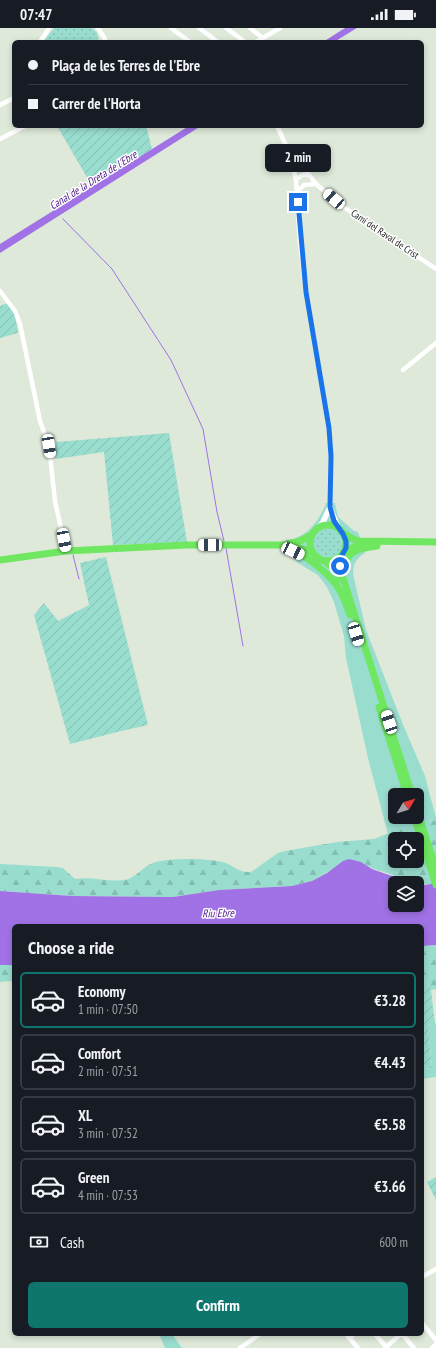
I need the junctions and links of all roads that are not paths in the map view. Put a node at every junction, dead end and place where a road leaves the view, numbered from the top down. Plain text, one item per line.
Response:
1 (49, 28) edge
2 (98, 28) edge
3 (171, 28) edge
4 (199, 28) edge
5 (226, 28) edge
6 (250, 28) edge
7 (280, 28) edge
8 (273, 30) edge
9 (263, 38) junction
10 (41, 40) edge
11 (105, 40) edge
12 (188, 40) edge
13 (215, 40) edge
14 (242, 40) edge
15 (260, 40) edge
16 (12, 99) edge
17 (0, 106) edge
18 (21, 128) edge
19 (278, 128) edge
20 (0, 139) edge
21 (286, 144) junction
22 (308, 175) junction
23 (296, 180) junction
24 (307, 184) junction
25 (316, 184) junction
26 (297, 192) junction
27 (436, 269) edge
28 (0, 290) edge
29 (436, 343) edge
30 (403, 370) dead end
31 (330, 507) junction
32 (318, 529) junction
33 (341, 531) junction
34 (312, 534) junction
35 (436, 542) edge
36 (252, 545) junction
37 (286, 545) junction
38 (377, 546) junction
39 (436, 547) edge
40 (66, 551) junction
41 (313, 554) junction
42 (343, 554) junction
43 (0, 560) edge
44 (325, 561) junction
45 (346, 584) junction
46 (350, 615) junction
47 (405, 782) junction
48 (406, 788) edge
49 (408, 788) edge
50 (416, 824) edge
51 (422, 824) edge
52 (436, 868) edge
53 (436, 885) edge
54 (436, 1269) edge
55 (424, 1276) edge
56 (424, 1325) edge
57 (257, 1336) edge
58 (348, 1336) edge
59 (377, 1336) edge
60 (400, 1336) edge
61 (404, 1336) edge
62 (436, 1340) edge
63 (436, 1344) edge
64 (240, 1348) edge
65 (358, 1348) edge
66 (386, 1348) edge
67 (414, 1348) edge
68 (432, 1348) edge

1 - 10 street
2 - 11 street
3 - 12 street
4 - 13 street
5 - 14 street
6 - 9 street
7 - 8 street
8 - 9 street
9 - 15 street
16 - 17 street
18 - 20 street
19 - 21 street
21 - 22 street, Camí del Raval de Crist
21 - 23 street
22 - 23 street
22 - 25 street, Camí del Raval de Crist
23 - 24 street
23 - 26 street
24 - 25 street
24 - 26 street
25 - 27 street, Camí del Raval de Crist
26 - 31 street
28 - 40 street
29 - 30 street
31 - 32 street
31 - 33 street
32 - 33 main road
32 - 34 main road
33 - 35 main road
33 - 42 main road
34 - 37 main road
34 - 41 main road
36 - 37 main road
36 - 40 main road
36 - 46 main road
37 - 41 main road
38 - 39 main road
38 - 42 main road
38 - 45 main road
40 - 43 main road
41 - 44 main road
42 - 44 main road
42 - 45 main road
44 - 46 main road
45 - 47 main road
46 - 47 main road
47 - 48 main road
47 - 49 main road
50 - 53 main road
51 - 52 main road
54 - 55 street
56 - 62 street
57 - 64 street
58 - 65 street
59 - 66 street
60 - 66 street
61 - 67 street
63 - 68 street

